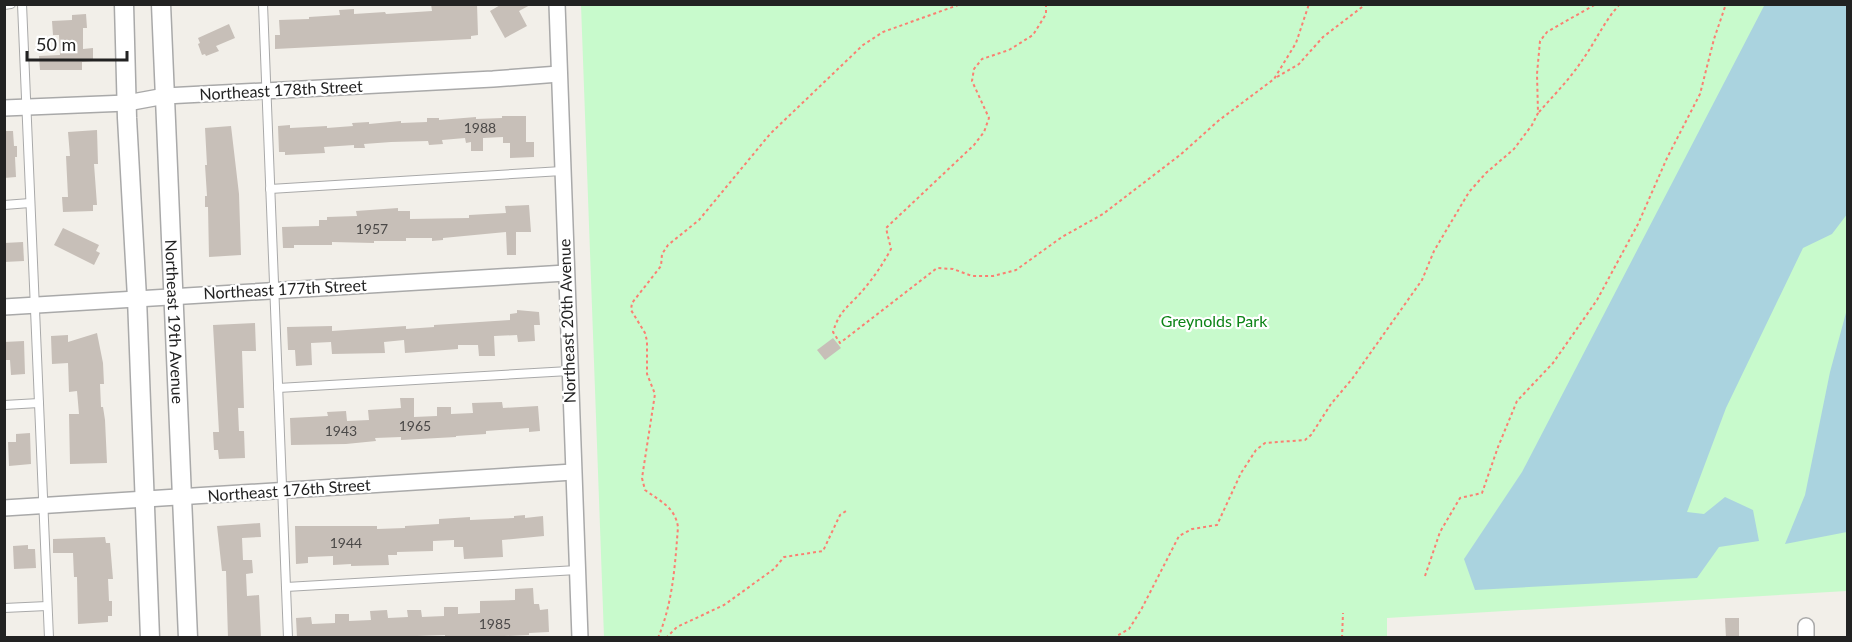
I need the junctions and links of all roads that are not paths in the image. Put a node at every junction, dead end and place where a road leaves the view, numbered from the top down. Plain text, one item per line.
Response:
1 (11, 4) edge
2 (22, 4) edge
3 (124, 4) edge
4 (161, 4) edge
5 (263, 4) edge
6 (557, 4) edge
7 (4, 5) edge
8 (559, 74) junction
9 (267, 90) junction
10 (165, 96) junction
11 (127, 103) junction
12 (27, 107) junction
13 (4, 108) edge
14 (562, 171) junction
15 (270, 189) junction
16 (30, 203) junction
17 (4, 205) edge
18 (566, 273) junction
19 (274, 290) junction
20 (174, 295) junction
21 (137, 298) junction
22 (34, 305) junction
23 (4, 307) edge
24 (569, 371) junction
25 (278, 388) junction
26 (39, 403) junction
27 (4, 405) edge
28 (573, 472) junction
29 (282, 490) junction
30 (182, 496) junction
31 (145, 499) junction
32 (44, 505) junction
33 (4, 508) edge
34 (577, 570) junction
35 (286, 587) junction
36 (47, 606) junction
37 (4, 608) edge
38 (49, 638) edge
39 (150, 638) edge
40 (188, 638) edge
41 (288, 638) edge
42 (580, 638) edge

1 - 7 lane
2 - 12 lane
3 - 11 street
4 - 10 street, Northeast 19th Avenue
5 - 9 lane
6 - 8 street, Northeast 20th Avenue
8 - 9 street, Northeast 178th Street
8 - 14 street, Northeast 20th Avenue
9 - 10 street, Northeast 178th Street
9 - 15 lane
10 - 11 street, Northeast 178th Street
10 - 20 street, Northeast 19th Avenue
11 - 12 street, Northeast 178th Street
11 - 21 street
12 - 13 street, Northeast 178th Street
12 - 16 lane
14 - 15 lane
14 - 18 street, Northeast 20th Avenue
15 - 19 lane
16 - 17 lane
16 - 22 lane
18 - 19 street, Northeast 177th Street
18 - 24 street, Northeast 20th Avenue
19 - 20 street, Northeast 177th Street
19 - 25 lane
20 - 21 street, Northeast 177th Street
20 - 30 street, Northeast 19th Avenue
21 - 22 street, Northeast 177th Street
21 - 31 street
22 - 23 street, Northeast 177th Street
22 - 26 lane
24 - 25 lane
24 - 28 street, Northeast 20th Avenue
25 - 29 lane
26 - 27 lane
26 - 32 lane
28 - 29 street, Northeast 176th Street
28 - 34 street, Northeast 20th Avenue
29 - 30 street, Northeast 176th Street
29 - 35 lane
30 - 31 street, Northeast 176th Street
30 - 40 street, Northeast 19th Avenue
31 - 32 street, Northeast 176th Street
31 - 39 street
32 - 33 street, Northeast 176th Street
32 - 36 lane
34 - 35 lane
34 - 42 street, Northeast 20th Avenue
35 - 41 lane
36 - 37 lane
36 - 38 lane

